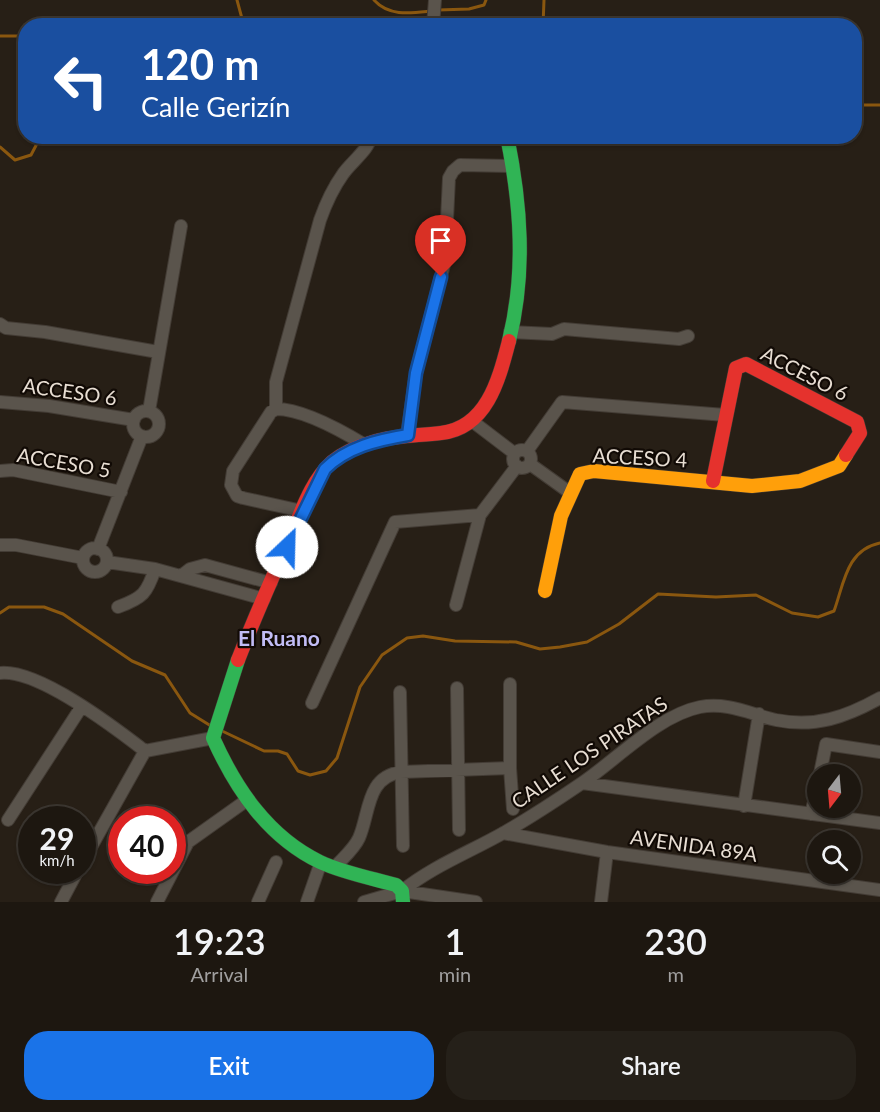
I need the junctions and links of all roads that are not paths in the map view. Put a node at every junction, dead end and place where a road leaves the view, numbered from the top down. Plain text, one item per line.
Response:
1 (435, 0) edge
2 (434, 18) edge
3 (368, 144) edge
4 (509, 144) edge
5 (513, 166) junction
6 (181, 225) dead end
7 (0, 324) edge
8 (510, 332) junction
9 (688, 336) dead end
10 (158, 352) junction
11 (0, 402) edge
12 (276, 408) junction
13 (148, 411) junction
14 (725, 415) junction
15 (134, 420) junction
16 (472, 421) junction
17 (408, 435) junction
18 (142, 436) junction
19 (364, 445) junction
20 (527, 451) junction
21 (514, 453) junction
22 (530, 464) junction
23 (516, 466) junction
24 (0, 471) edge
25 (713, 481) junction
26 (122, 492) junction
27 (568, 492) junction
28 (302, 511) junction
29 (480, 515) junction
30 (0, 545) edge
31 (98, 549) junction
32 (83, 558) junction
33 (107, 562) junction
34 (155, 568) junction
35 (181, 576) junction
36 (271, 583) junction
37 (545, 591) dead end
38 (264, 599) junction
39 (456, 605) dead end
40 (118, 607) dead end
41 (1, 675) edge
42 (510, 684) dead end
43 (457, 688) dead end
44 (400, 692) dead end
45 (880, 698) edge
46 (312, 703) dead end
47 (82, 706) junction
48 (759, 714) junction
49 (213, 738) junction
50 (145, 751) junction
51 (880, 752) edge
52 (822, 764) edge
53 (510, 768) junction
54 (457, 769) junction
55 (401, 772) junction
56 (582, 783) junction
57 (247, 800) junction
58 (744, 806) junction
59 (513, 808) dead end
60 (807, 814) edge
61 (842, 818) edge
62 (8, 820) dead end
63 (880, 823) edge
64 (459, 830) dead end
65 (504, 833) junction
66 (96, 838) edge
67 (403, 846) dead end
68 (607, 852) junction
69 (276, 862) dead end
70 (321, 862) junction
71 (335, 867) junction
72 (71, 884) edge
73 (880, 891) edge
74 (402, 897) edge
75 (61, 902) edge
76 (157, 902) edge
77 (258, 902) edge
78 (307, 902) edge
79 (364, 902) edge
80 (476, 902) edge
81 (601, 902) edge
82 (878, 902) edge

1 - 2 street
3 - 12 street
4 - 5 street
5 - 8 street
5 - 17 street
6 - 10 street
7 - 10 street
8 - 9 street
8 - 16 street
10 - 13 street
11 - 15 street, ACCESO 6
12 - 19 street
12 - 28 street
13 - 15 street
13 - 18 street
14 - 20 street
14 - 25 street
14 - 25 street, ACCESO 6
15 - 18 street
16 - 17 street
16 - 21 street
17 - 19 street
18 - 26 street
19 - 28 street
20 - 21 street
20 - 22 street
21 - 23 street
22 - 23 street
22 - 27 street
23 - 29 street
24 - 26 street, ACCESO 5
25 - 27 street, ACCESO 4
26 - 31 street
27 - 37 street
28 - 36 street
29 - 39 street
29 - 46 street
30 - 32 street
31 - 32 street
31 - 33 street
32 - 33 street
33 - 34 street
34 - 35 street
34 - 40 street
35 - 36 street
35 - 38 street
36 - 38 street
38 - 49 street
41 - 47 street
42 - 53 street
43 - 54 street
44 - 55 street
45 - 48 street, CALLE LOS PIRATAS
47 - 50 street
47 - 62 street
48 - 56 street, CALLE LOS PIRATAS
48 - 58 street
49 - 50 street
49 - 57 street
50 - 66 street
51 - 52 street
53 - 54 street
53 - 59 street
54 - 55 street
54 - 64 street
55 - 67 street
55 - 71 street
56 - 58 street
56 - 65 street, CALLE LOS PIRATAS
57 - 70 street
57 - 76 street
58 - 60 street
61 - 63 street
65 - 68 street, AVENIDA 89A
65 - 74 street, CALLE LOS PIRATAS
68 - 73 street, AVENIDA 89A
68 - 81 street
69 - 77 street
70 - 71 street
70 - 78 street
71 - 74 street
72 - 75 street
73 - 82 street
74 - 79 street
74 - 80 street

